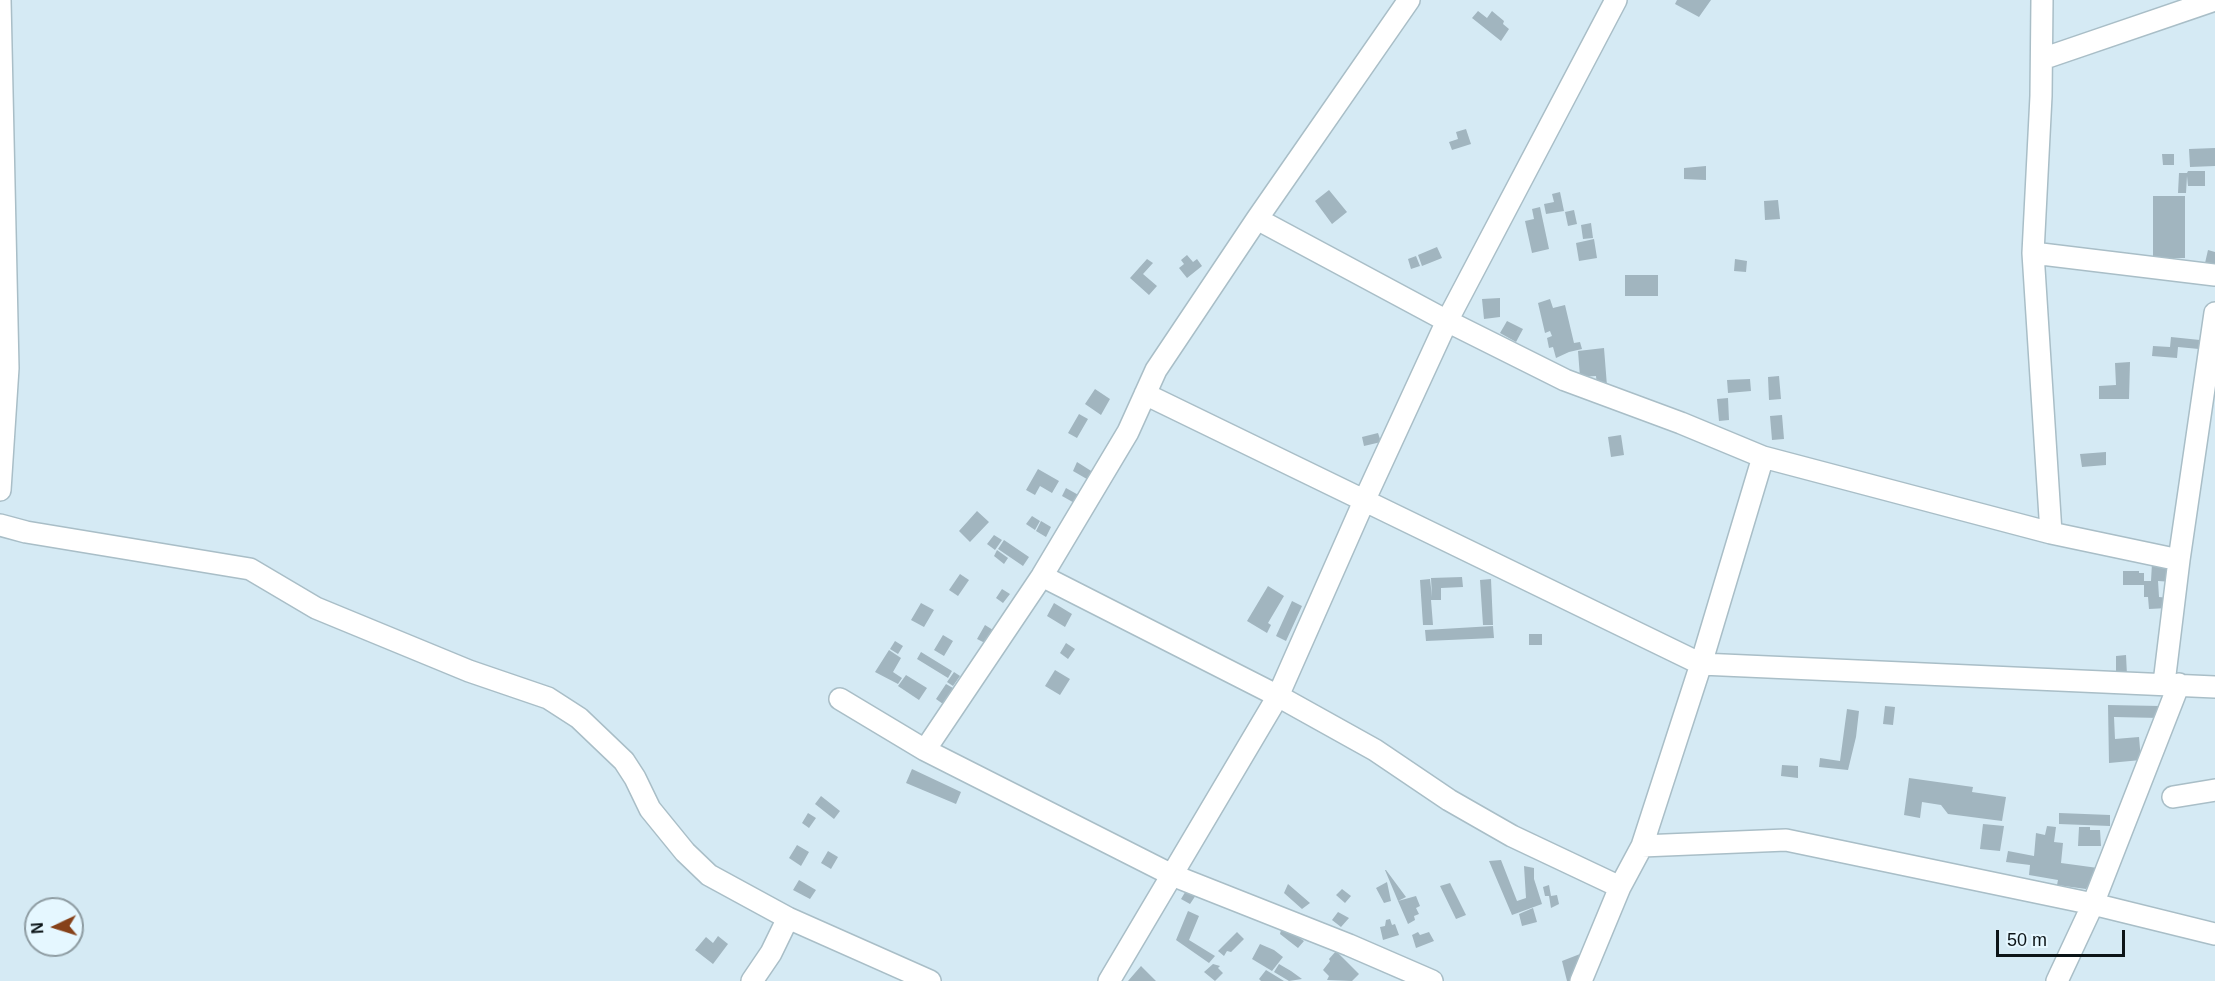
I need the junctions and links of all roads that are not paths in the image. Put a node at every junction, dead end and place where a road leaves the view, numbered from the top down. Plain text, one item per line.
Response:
1 (0, 0) edge
2 (1409, 0) edge
3 (1616, 0) edge
4 (2042, 0) edge
5 (2215, 0) edge
6 (2042, 59) junction
7 (1257, 219) junction
8 (2033, 253) junction
9 (2215, 275) edge
10 (2215, 314) edge
11 (1447, 321) junction
12 (1145, 394) junction
13 (1763, 458) junction
14 (0, 490) edge
15 (1365, 500) junction
16 (0, 525) edge
17 (2051, 533) junction
18 (2179, 560) junction
19 (1042, 576) junction
20 (1701, 664) junction
21 (2171, 684) junction
22 (2215, 687) edge
23 (1278, 696) junction
24 (840, 699) dead end
25 (925, 750) junction
26 (2215, 790) edge
27 (2173, 797) dead end
28 (1642, 846) junction
29 (1172, 875) junction
30 (1620, 887) junction
31 (2093, 904) junction
32 (788, 918) junction
33 (2215, 934) edge
34 (752, 981) edge
35 (930, 981) edge
36 (1109, 981) edge
37 (1432, 981) edge
38 (1581, 981) edge
39 (2057, 981) edge

1 - 14 street
2 - 7 street
3 - 11 street
4 - 6 street
5 - 6 street
6 - 8 street
7 - 11 street
7 - 12 street
8 - 9 street
8 - 17 street
10 - 18 street
11 - 13 street
11 - 15 street
12 - 15 street
12 - 19 street
13 - 17 street
13 - 20 street
15 - 20 street
15 - 23 street
16 - 32 street
17 - 18 street
18 - 21 street
19 - 23 street
19 - 25 street
20 - 21 street
20 - 28 street
21 - 22 street
21 - 31 street
23 - 29 street
23 - 30 street
24 - 25 street
25 - 29 street
26 - 27 street
28 - 30 street
28 - 31 street
29 - 36 street
29 - 37 street
30 - 38 street
31 - 33 street
31 - 39 street
32 - 34 street
32 - 35 street

